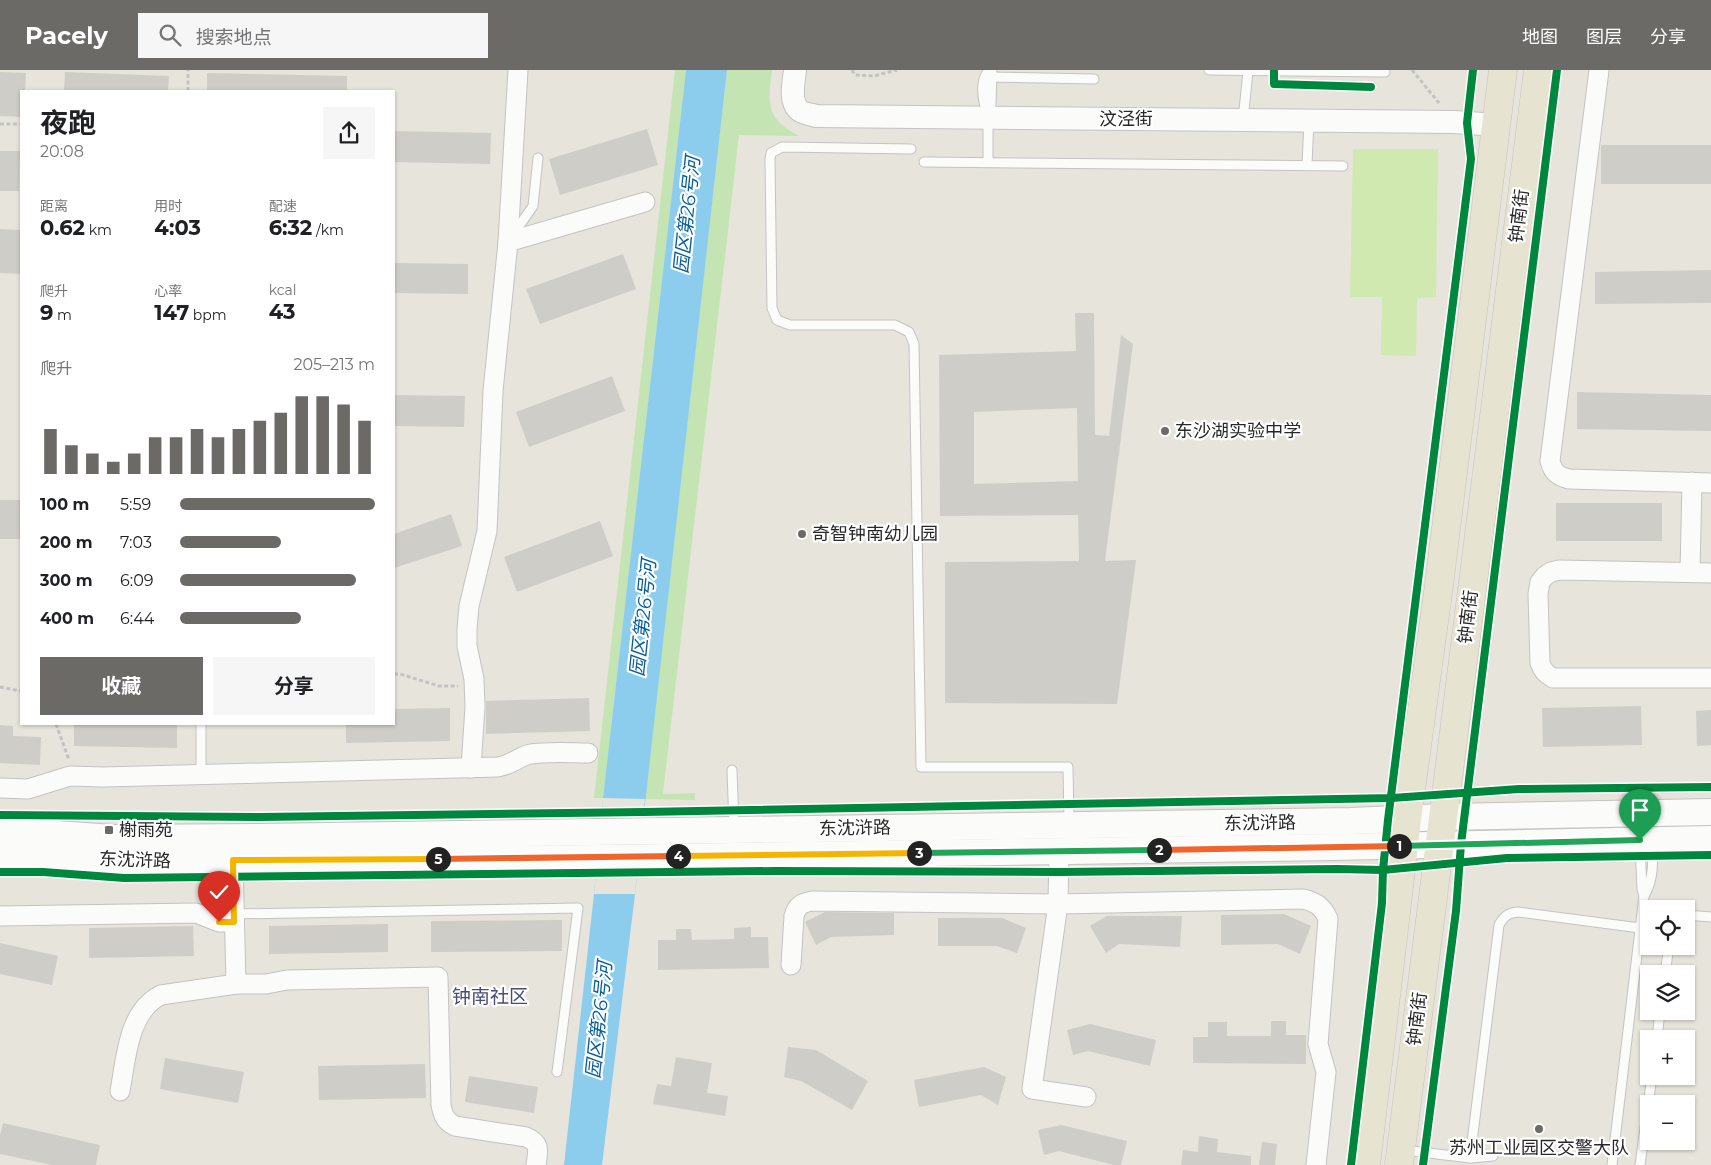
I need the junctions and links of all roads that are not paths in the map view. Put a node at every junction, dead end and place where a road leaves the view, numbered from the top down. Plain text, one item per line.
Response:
1 (518, 70) edge
2 (795, 70) edge
3 (1209, 70) edge
4 (1248, 70) edge
5 (1503, 70) edge
6 (1538, 70) edge
7 (1599, 70) edge
8 (1324, 71) edge
9 (1385, 72) dead end
10 (990, 73) edge
11 (1094, 79) dead end
12 (988, 118) junction
13 (1244, 120) junction
14 (1309, 121) junction
15 (1497, 125) junction
16 (911, 149) dead end
17 (538, 158) dead end
18 (924, 162) dead end
19 (988, 162) junction
20 (1307, 166) junction
21 (1343, 166) dead end
22 (645, 202) dead end
23 (508, 242) junction
24 (1692, 482) junction
25 (1711, 482) edge
26 (1690, 572) junction
27 (1711, 572) edge
28 (1711, 678) edge
29 (201, 725) edge
30 (588, 753) dead end
31 (471, 768) junction
32 (732, 770) dead end
33 (201, 775) junction
34 (0, 788) edge
35 (1711, 812) edge
36 (1443, 817) junction
37 (1406, 819) junction
38 (1069, 825) junction
39 (734, 830) junction
40 (0, 833) edge
41 (1711, 839) edge
42 (1646, 840) junction
43 (1440, 845) junction
44 (1403, 846) junction
45 (1059, 851) junction
46 (0, 855) edge
47 (233, 860) junction
48 (1644, 896) junction
49 (1644, 900) edge
50 (1058, 904) junction
51 (0, 916) edge
52 (1695, 916) edge
53 (1711, 917) edge
54 (234, 918) junction
55 (1640, 928) joint
56 (791, 965) dead end
57 (236, 984) junction
58 (557, 1072) dead end
59 (1651, 1085) edge
60 (120, 1091) dead end
61 (1086, 1098) dead end
62 (1493, 1156) dead end
63 (1400, 1157) edge
64 (1470, 1158) junction
65 (536, 1165) edge
66 (1316, 1165) edge
67 (1366, 1165) edge
68 (1612, 1165) edge
69 (1640, 1165) edge

1 - 23 street
2 - 12 street, 汶泾街
3 - 4 lane
4 - 8 lane
4 - 13 lane
5 - 15 main road, 钟南街
6 - 36 main road, 钟南街
7 - 24 street
8 - 9 lane
10 - 11 lane
10 - 12 lane
12 - 13 street, 汶泾街
12 - 19 lane
13 - 14 street, 汶泾街
14 - 15 street, 汶泾街
14 - 20 lane
15 - 37 main road, 钟南街
16 - 38 lane
17 - 23 lane
18 - 19 lane
19 - 20 lane
20 - 21 lane
22 - 23 street
23 - 31 street
24 - 25 street
24 - 26 street
26 - 27 street
26 - 28 street
29 - 33 lane
30 - 31 street
31 - 33 street
32 - 39 lane
33 - 34 street
35 - 36 main road, 东沈浒路
36 - 37 main road, 东沈浒路
36 - 43 main road, 钟南街
37 - 38 main road, 东沈浒路
37 - 44 main road, 钟南街
38 - 39 main road, 东沈浒路
39 - 40 main road, 东沈浒路
41 - 42 main road, 东沈浒路
42 - 43 main road, 东沈浒路
42 - 48 lane
42 - 48 lane
43 - 44 main road, 东沈浒路
43 - 63 main road, 钟南街
44 - 45 main road, 东沈浒路
44 - 67 main road, 钟南街
45 - 47 main road, 东沈浒路
45 - 50 street
46 - 47 main road, 东沈浒路
47 - 54 street
48 - 49 lane
50 - 56 street
50 - 61 street
50 - 66 street
51 - 54 street
52 - 53 lane
54 - 57 street
54 - 58 lane
55 - 64 lane
55 - 68 lane
57 - 60 street
57 - 65 street
59 - 69 lane
62 - 64 lane
63 - 64 lane

